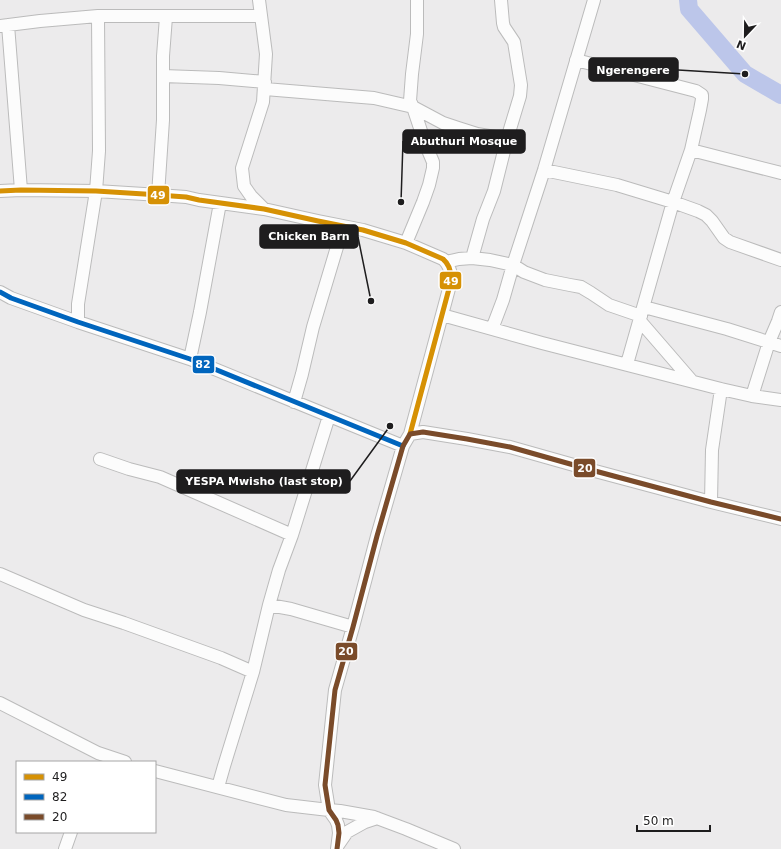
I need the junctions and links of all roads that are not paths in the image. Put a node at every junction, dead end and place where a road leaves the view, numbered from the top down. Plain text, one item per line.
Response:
1 (259, 0) edge
2 (417, 0) edge
3 (501, 0) edge
4 (594, 0) edge
5 (98, 16) junction
6 (261, 16) junction
7 (166, 17) junction
8 (4, 26) edge
9 (576, 60) junction
10 (163, 76) junction
11 (265, 85) junction
12 (413, 107) junction
13 (507, 140) junction
14 (692, 150) junction
15 (544, 170) junction
16 (781, 173) edge
17 (21, 190) junction
18 (0, 191) edge
19 (96, 191) junction
20 (158, 195) junction
21 (673, 202) junction
22 (220, 203) junction
23 (264, 209) junction
24 (342, 226) junction
25 (406, 243) junction
26 (472, 258) junction
27 (781, 260) edge
28 (446, 262) junction
29 (512, 265) junction
30 (0, 292) edge
31 (781, 312) edge
32 (442, 315) junction
33 (642, 315) junction
34 (78, 322) junction
35 (492, 329) junction
36 (768, 342) junction
37 (781, 346) edge
38 (190, 359) junction
39 (627, 364) junction
40 (690, 380) junction
41 (721, 389) junction
42 (752, 396) junction
43 (781, 400) edge
44 (294, 402) junction
45 (329, 416) junction
46 (410, 434) junction
47 (403, 446) junction
48 (100, 459) dead end
49 (711, 502) junction
50 (781, 519) edge
51 (292, 535) junction
52 (0, 574) edge
53 (269, 605) junction
54 (353, 627) junction
55 (253, 672) junction
56 (2, 709) edge
57 (97, 758) edge
58 (118, 761) edge
59 (156, 771) edge
60 (218, 787) junction
61 (329, 810) junction
62 (378, 818) junction
63 (71, 833) edge
64 (338, 847) edge
65 (65, 849) edge
66 (454, 849) edge

1 - 6 street
2 - 12 street
3 - 13 street
4 - 9 street
5 - 7 street
5 - 8 street
5 - 19 street
6 - 7 street
6 - 11 street
7 - 10 street
8 - 17 street
9 - 14 street
9 - 15 street
10 - 11 street
10 - 20 street
11 - 12 street
11 - 23 street
12 - 13 street
12 - 25 street
13 - 26 street
14 - 16 street
14 - 21 street
15 - 21 street
15 - 29 street
17 - 18 street
17 - 19 street
19 - 20 street
19 - 34 street
20 - 22 street
21 - 27 street
21 - 33 street
22 - 23 street
22 - 38 street
23 - 24 street
24 - 25 street
24 - 44 street
25 - 28 street
26 - 28 street
26 - 29 street
28 - 32 street
29 - 33 street
29 - 35 street
30 - 34 street
31 - 36 street
32 - 35 street
32 - 46 street
33 - 36 street
33 - 39 street
33 - 40 street
34 - 38 street
35 - 39 street
36 - 37 street
36 - 42 street
38 - 44 street
39 - 40 street
40 - 41 street
41 - 42 street
41 - 49 street
42 - 43 street
44 - 45 street
45 - 47 street
45 - 51 street
46 - 47 street
46 - 49 street
47 - 54 street
48 - 51 street
49 - 50 street
51 - 53 street
52 - 55 street
53 - 54 street
53 - 55 street
54 - 61 street
55 - 60 street
56 - 57 street
57 - 58 street
59 - 60 street
60 - 61 street
61 - 62 street
61 - 64 street
62 - 64 street
62 - 66 street
63 - 65 street

